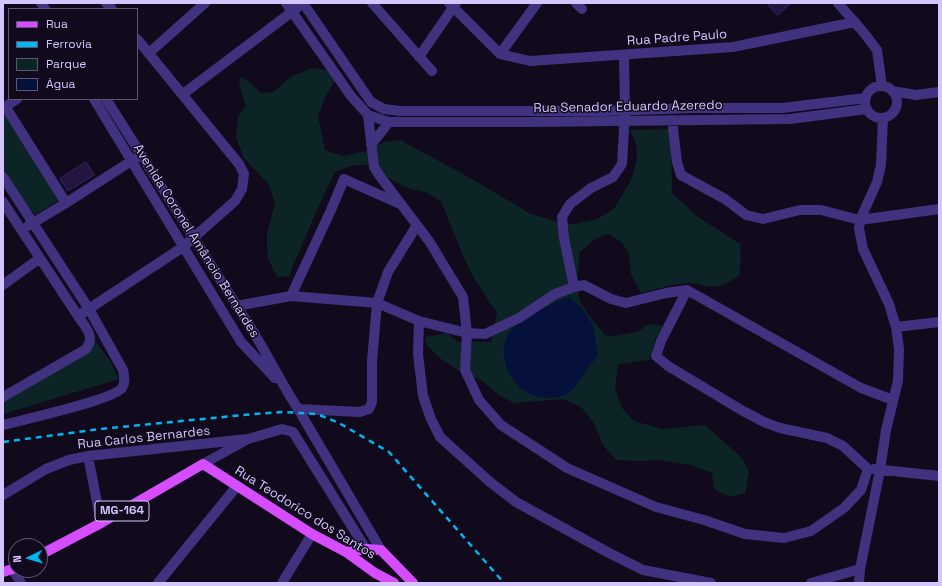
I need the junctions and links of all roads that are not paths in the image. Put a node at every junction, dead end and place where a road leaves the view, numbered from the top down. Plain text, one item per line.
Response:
1 (205, 3) edge
2 (286, 3) edge
3 (303, 3) edge
4 (372, 3) edge
5 (537, 3) edge
6 (838, 3) edge
7 (453, 4) edge
8 (292, 12) junction
9 (855, 22) junction
10 (138, 40) edge
11 (149, 53) junction
12 (500, 54) junction
13 (624, 55) junction
14 (419, 57) junction
15 (432, 71) dead end
16 (882, 86) junction
17 (892, 92) junction
18 (939, 92) edge
19 (183, 94) junction
20 (916, 95) junction
21 (866, 98) junction
22 (15, 100) edge
23 (95, 100) edge
24 (107, 100) edge
25 (4, 107) edge
26 (743, 108) junction
27 (895, 108) junction
28 (867, 109) junction
29 (368, 115) junction
30 (625, 116) junction
31 (883, 118) junction
32 (744, 119) junction
33 (672, 120) junction
34 (389, 122) junction
35 (371, 144) junction
36 (141, 154) junction
37 (131, 161) junction
38 (3, 177) edge
39 (3, 202) edge
40 (66, 203) junction
41 (401, 204) junction
42 (939, 209) edge
43 (860, 220) junction
44 (32, 223) junction
45 (417, 225) junction
46 (22, 230) junction
47 (193, 238) junction
48 (183, 246) junction
49 (40, 258) junction
50 (3, 285) edge
51 (574, 286) junction
52 (687, 290) junction
53 (291, 296) junction
54 (377, 303) junction
55 (236, 306) junction
56 (89, 309) junction
57 (78, 316) junction
58 (419, 321) junction
59 (939, 322) edge
60 (896, 327) junction
61 (466, 333) junction
62 (285, 388) junction
63 (3, 397) edge
64 (893, 400) junction
65 (298, 408) junction
66 (3, 425) edge
67 (248, 439) junction
68 (88, 456) junction
69 (203, 464) junction
70 (868, 469) junction
71 (880, 470) junction
72 (939, 476) edge
73 (237, 486) junction
74 (3, 495) edge
75 (101, 523) junction
76 (312, 534) junction
77 (366, 549) junction
78 (381, 550) junction
79 (48, 552) edge
80 (346, 552) junction
81 (392, 561) junction
82 (860, 569) junction
83 (375, 573) junction
84 (158, 583) edge
85 (282, 583) edge
86 (394, 583) edge
87 (413, 583) edge
88 (711, 583) edge
89 (811, 583) edge
90 (859, 583) edge

1 - 11 street
2 - 8 street
3 - 8 street
3 - 30 street, Rua Senador Eduardo Azeredo
4 - 14 street
5 - 12 street
6 - 9 street
7 - 12 street
7 - 14 street
8 - 19 street
8 - 29 street
9 - 13 street, Rua Padre Paulo
9 - 16 street
10 - 11 street
11 - 19 street
12 - 13 street, Rua Padre Paulo
13 - 30 street
14 - 15 street
16 - 17 street
16 - 21 street
17 - 20 street
17 - 27 street
18 - 20 street
19 - 47 street
20 - 27 street
21 - 26 street, Rua Senador Eduardo Azeredo
21 - 28 street
22 - 25 street
23 - 37 street, Avenida Coronel Amâncio Bernardes
24 - 36 street, Avenida Coronel Amâncio Bernardes
25 - 40 street
26 - 30 street, Rua Senador Eduardo Azeredo
26 - 32 street
27 - 31 street
28 - 31 street
28 - 32 street, Rua Senador Eduardo Azeredo
29 - 34 street, Rua Senador Eduardo Azeredo
29 - 35 street
30 - 33 street, Rua Senador Eduardo Azeredo
30 - 34 street, Rua Senador Eduardo Azeredo
30 - 51 street
31 - 43 street
32 - 33 street, Rua Senador Eduardo Azeredo
33 - 43 street
34 - 35 street
35 - 41 street
36 - 37 street
36 - 47 street, Avenida Coronel Amâncio Bernardes
37 - 40 street
37 - 48 street, Avenida Coronel Amâncio Bernardes
38 - 44 street
39 - 46 street
40 - 44 street
41 - 45 street
41 - 53 street
42 - 43 street
43 - 60 street
44 - 46 street
44 - 56 street
45 - 54 street
45 - 61 street
46 - 49 street
47 - 48 street
47 - 55 street, Avenida Coronel Amâncio Bernardes
48 - 56 street
48 - 62 street, Avenida Coronel Amâncio Bernardes
49 - 50 street
49 - 57 street
51 - 52 street
51 - 61 street
52 - 64 street
52 - 70 street
53 - 54 street
53 - 55 street
54 - 58 street
54 - 65 street
55 - 62 street, Avenida Coronel Amâncio Bernardes
56 - 57 street
56 - 66 street
57 - 63 street
58 - 61 street
58 - 88 street
59 - 60 street
60 - 64 street
61 - 70 street
62 - 65 street, Avenida Coronel Amâncio Bernardes
64 - 71 street
65 - 78 street, Avenida Coronel Amâncio Bernardes
67 - 68 street, Rua Carlos Bernardes
67 - 69 street
67 - 77 street
68 - 74 street, Rua Carlos Bernardes
68 - 75 street
69 - 73 main road, Rua Teodorico dos Santos
69 - 75 main road, MG-164
70 - 71 street
71 - 72 street
71 - 82 street
73 - 76 main road, Rua Teodorico dos Santos
73 - 84 street
75 - 79 main road, MG-164
76 - 80 main road, Rua Teodorico dos Santos
76 - 85 street
77 - 78 main road
77 - 80 main road
78 - 81 main road, Avenida Coronel Amâncio Bernardes
80 - 83 main road, Rua Teodorico dos Santos
81 - 83 main road
81 - 87 main road, Avenida Coronel Amâncio Bernardes
82 - 89 street
82 - 90 street
83 - 86 main road, Rua Teodorico dos Santos

